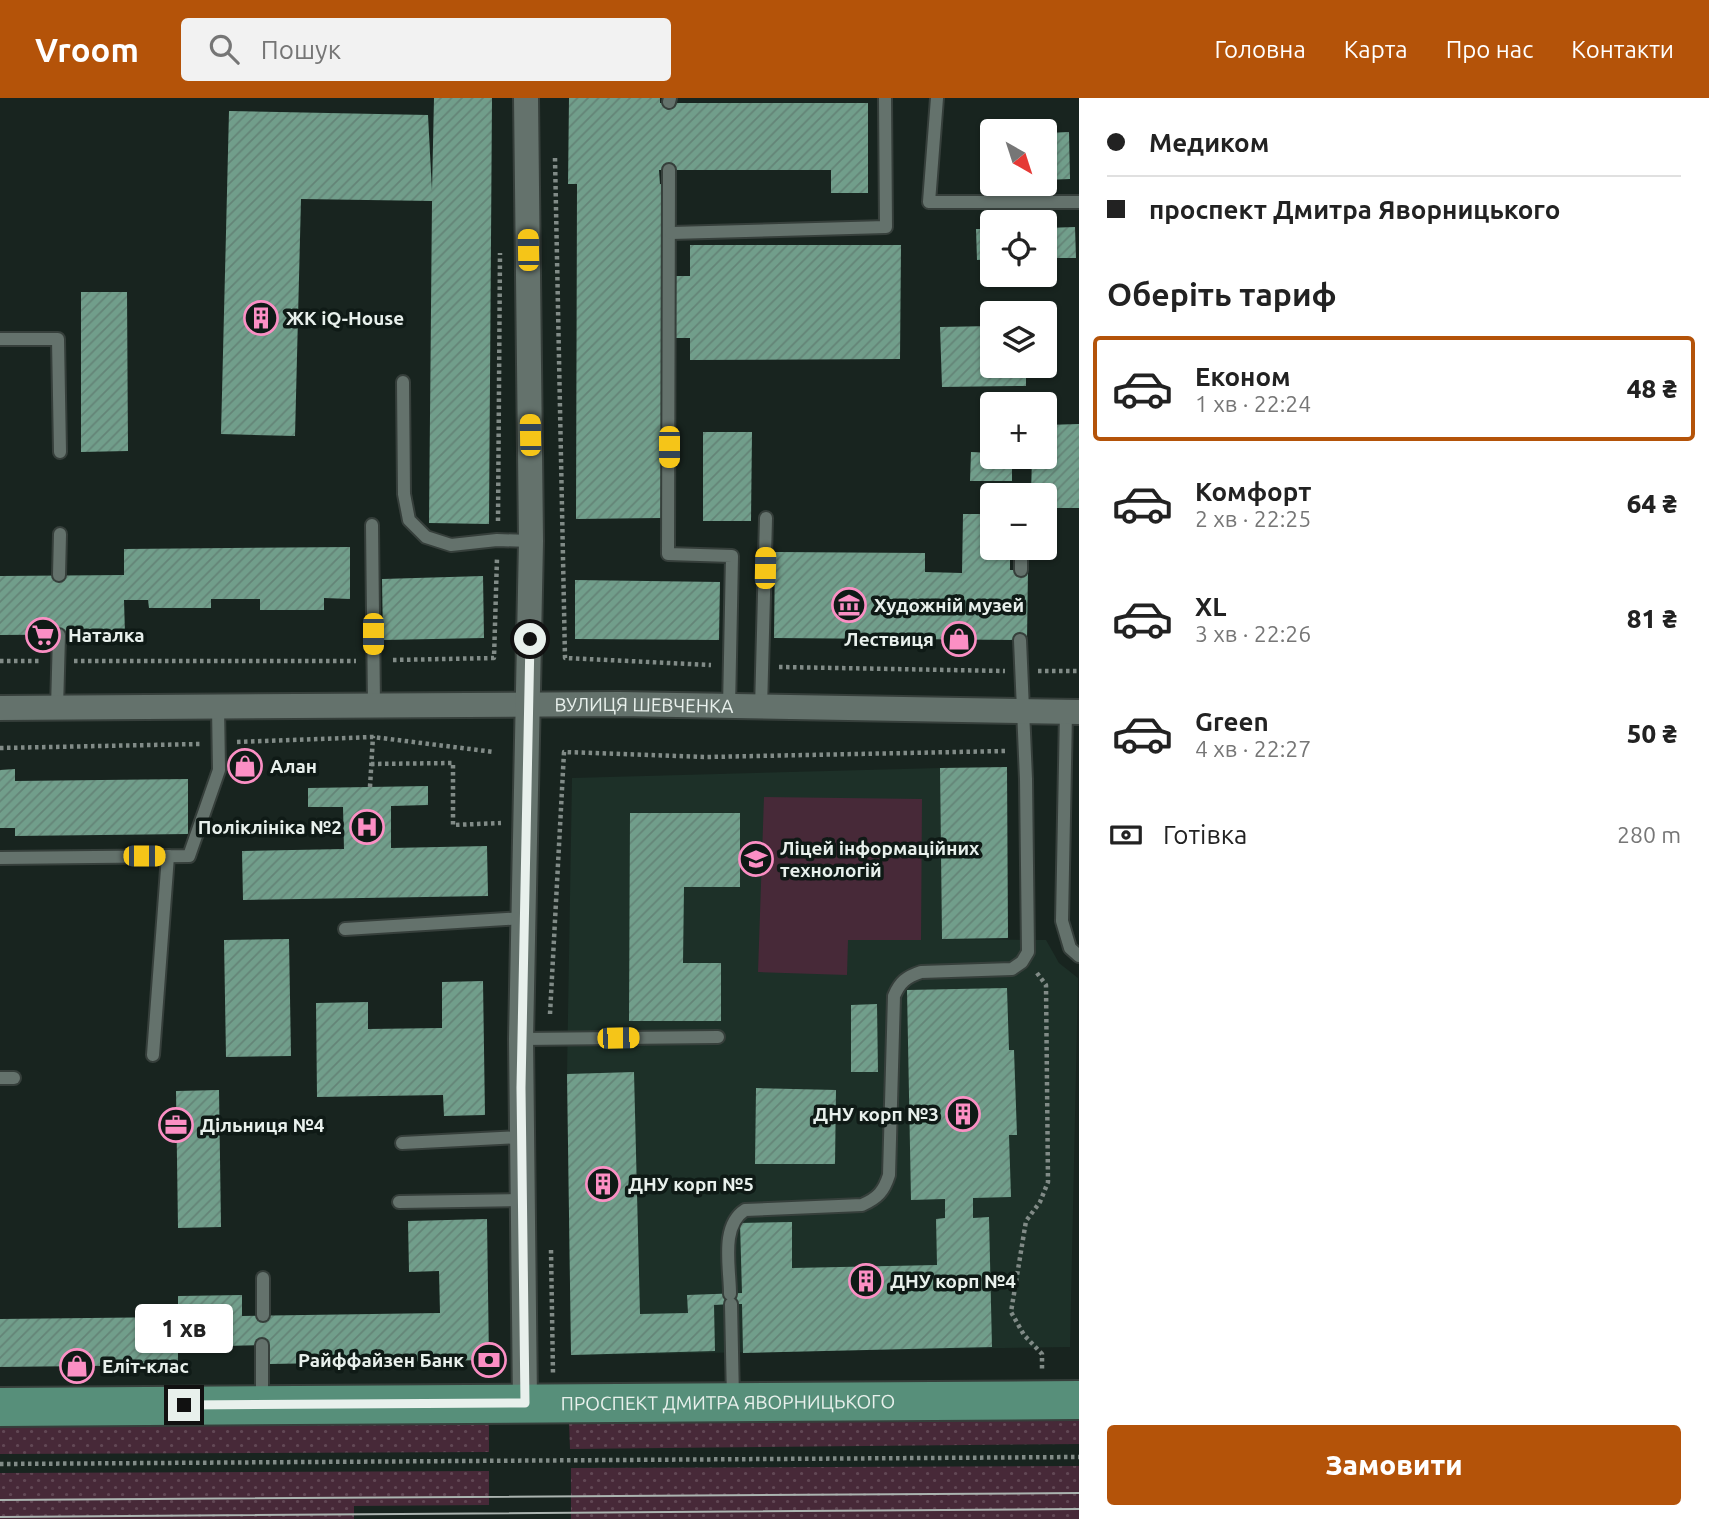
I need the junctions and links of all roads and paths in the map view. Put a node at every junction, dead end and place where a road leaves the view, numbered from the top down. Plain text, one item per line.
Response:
1 (526, 98) edge
2 (885, 98) edge
3 (937, 98) edge
4 (555, 154) dead end
5 (669, 170) dead end
6 (1079, 202) edge
7 (671, 233) junction
8 (500, 250) dead end
9 (0, 340) edge
10 (403, 382) dead end
11 (60, 452) dead end
12 (766, 518) dead end
13 (373, 525) dead end
14 (60, 534) dead end
15 (497, 540) junction
16 (531, 541) junction
17 (1021, 560) edge
18 (1021, 570) dead end
19 (59, 575) dead end
20 (59, 635) dead end
21 (1020, 640) dead end
22 (0, 660) edge
23 (60, 661) junction
24 (373, 661) junction
25 (731, 666) junction
26 (763, 667) junction
27 (1019, 671) junction
28 (1079, 671) edge
29 (218, 706) junction
30 (374, 706) junction
31 (529, 707) junction
32 (0, 708) edge
33 (57, 708) junction
34 (729, 708) junction
35 (761, 709) junction
36 (1023, 711) junction
37 (1072, 712) edge
38 (373, 737) junction
39 (219, 743) junction
40 (0, 748) edge
41 (1023, 751) junction
42 (494, 752) dead end
43 (371, 764) junction
44 (370, 788) dead end
45 (526, 822) junction
46 (168, 856) junction
47 (0, 858) edge
48 (523, 918) junction
49 (345, 929) dead end
50 (1079, 956) edge
51 (1022, 962) junction
52 (718, 1037) dead end
53 (548, 1039) junction
54 (521, 1040) junction
55 (153, 1055) dead end
56 (0, 1078) edge
57 (15, 1078) dead end
58 (520, 1137) junction
59 (402, 1143) dead end
60 (522, 1199) junction
61 (399, 1202) dead end
62 (551, 1242) dead end
63 (263, 1278) dead end
64 (262, 1315) dead end
65 (262, 1345) dead end
66 (1042, 1371) dead end
67 (554, 1378) dead end
68 (1079, 1400) edge
69 (525, 1403) junction
70 (733, 1403) junction
71 (262, 1405) junction
72 (0, 1407) edge
73 (1079, 1457) edge
74 (0, 1464) edge

1 - 16 street
2 - 7 lane
3 - 6 lane
4 - 25 path
5 - 7 lane
7 - 25 lane
8 - 15 path
9 - 11 lane
10 - 15 lane
12 - 26 lane
13 - 24 lane
14 - 19 lane
15 - 16 lane
15 - 24 path
16 - 31 street
17 - 18 lane
20 - 23 lane
21 - 27 lane
22 - 23 path
23 - 24 path
23 - 33 lane
24 - 30 lane
25 - 34 lane
26 - 27 path
26 - 35 lane
27 - 28 path
27 - 36 lane
29 - 30 street, ВУЛИЦЯ ШЕВЧЕНКА
29 - 33 street, ВУЛИЦЯ ШЕВЧЕНКА
29 - 39 lane
30 - 31 street, ВУЛИЦЯ ШЕВЧЕНКА
30 - 38 path
31 - 34 street, ВУЛИЦЯ ШЕВЧЕНКА
31 - 45 street
32 - 33 street, ВУЛИЦЯ ШЕВЧЕНКА
34 - 35 street, ВУЛИЦЯ ШЕВЧЕНКА
35 - 36 street, ВУЛИЦЯ ШЕВЧЕНКА
36 - 37 street, ВУЛИЦЯ ШЕВЧЕНКА
36 - 41 lane
37 - 50 lane
38 - 39 path
38 - 42 path
38 - 43 path
39 - 40 path
39 - 46 lane
41 - 51 lane
41 - 53 path
43 - 44 path
43 - 45 path
45 - 48 street
46 - 47 lane
46 - 55 lane
48 - 49 lane
48 - 54 street
51 - 66 path
51 - 70 lane
52 - 53 lane
53 - 54 lane
54 - 58 street
56 - 57 lane
58 - 59 lane
58 - 60 street
60 - 61 lane
60 - 69 street
62 - 67 path
63 - 64 lane
65 - 71 lane
68 - 70 main road, ПРОСПЕКТ ДМИТРА ЯВОРНИЦЬКОГО
69 - 70 main road, ПРОСПЕКТ ДМИТРА ЯВОРНИЦЬКОГО
69 - 71 main road, ПРОСПЕКТ ДМИТРА ЯВОРНИЦЬКОГО
71 - 72 main road, ПРОСПЕКТ ДМИТРА ЯВОРНИЦЬКОГО
73 - 74 path

